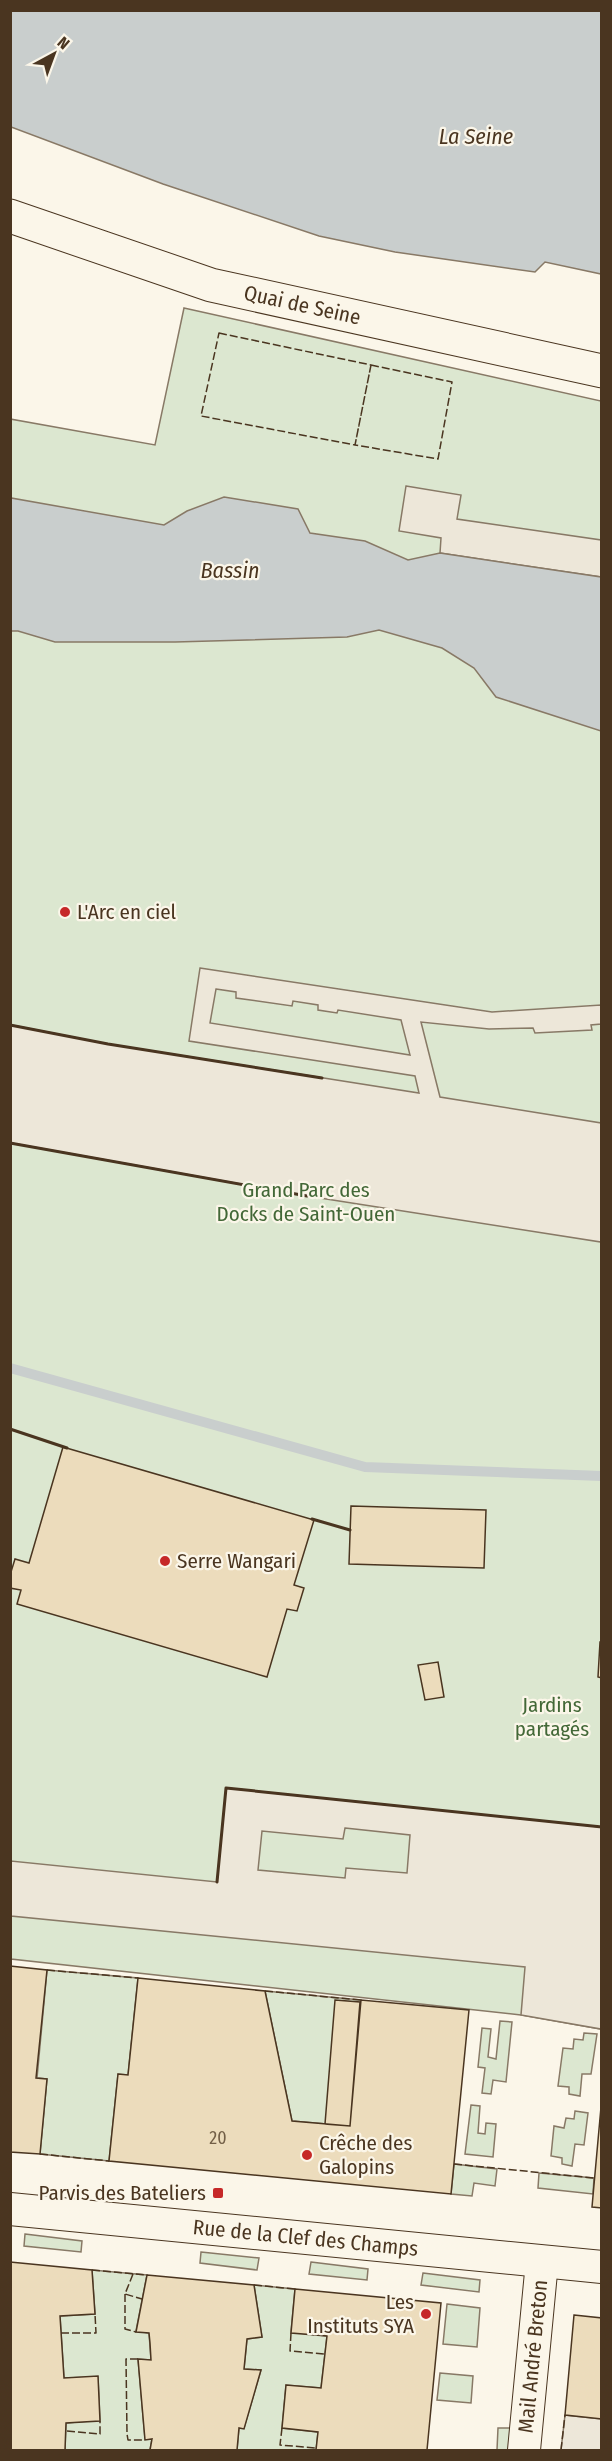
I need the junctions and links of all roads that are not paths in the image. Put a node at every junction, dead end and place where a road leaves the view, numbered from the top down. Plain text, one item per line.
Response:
1 (10, 216) edge
2 (602, 371) edge
3 (10, 2209) edge
4 (542, 2262) junction
5 (602, 2267) edge
6 (524, 2451) edge

1 - 2 main road, Quai de Seine
3 - 4 street, Rue de la Clef des Champs
4 - 5 street, Rue de la Clef des Champs
4 - 6 street, Mail André Breton

